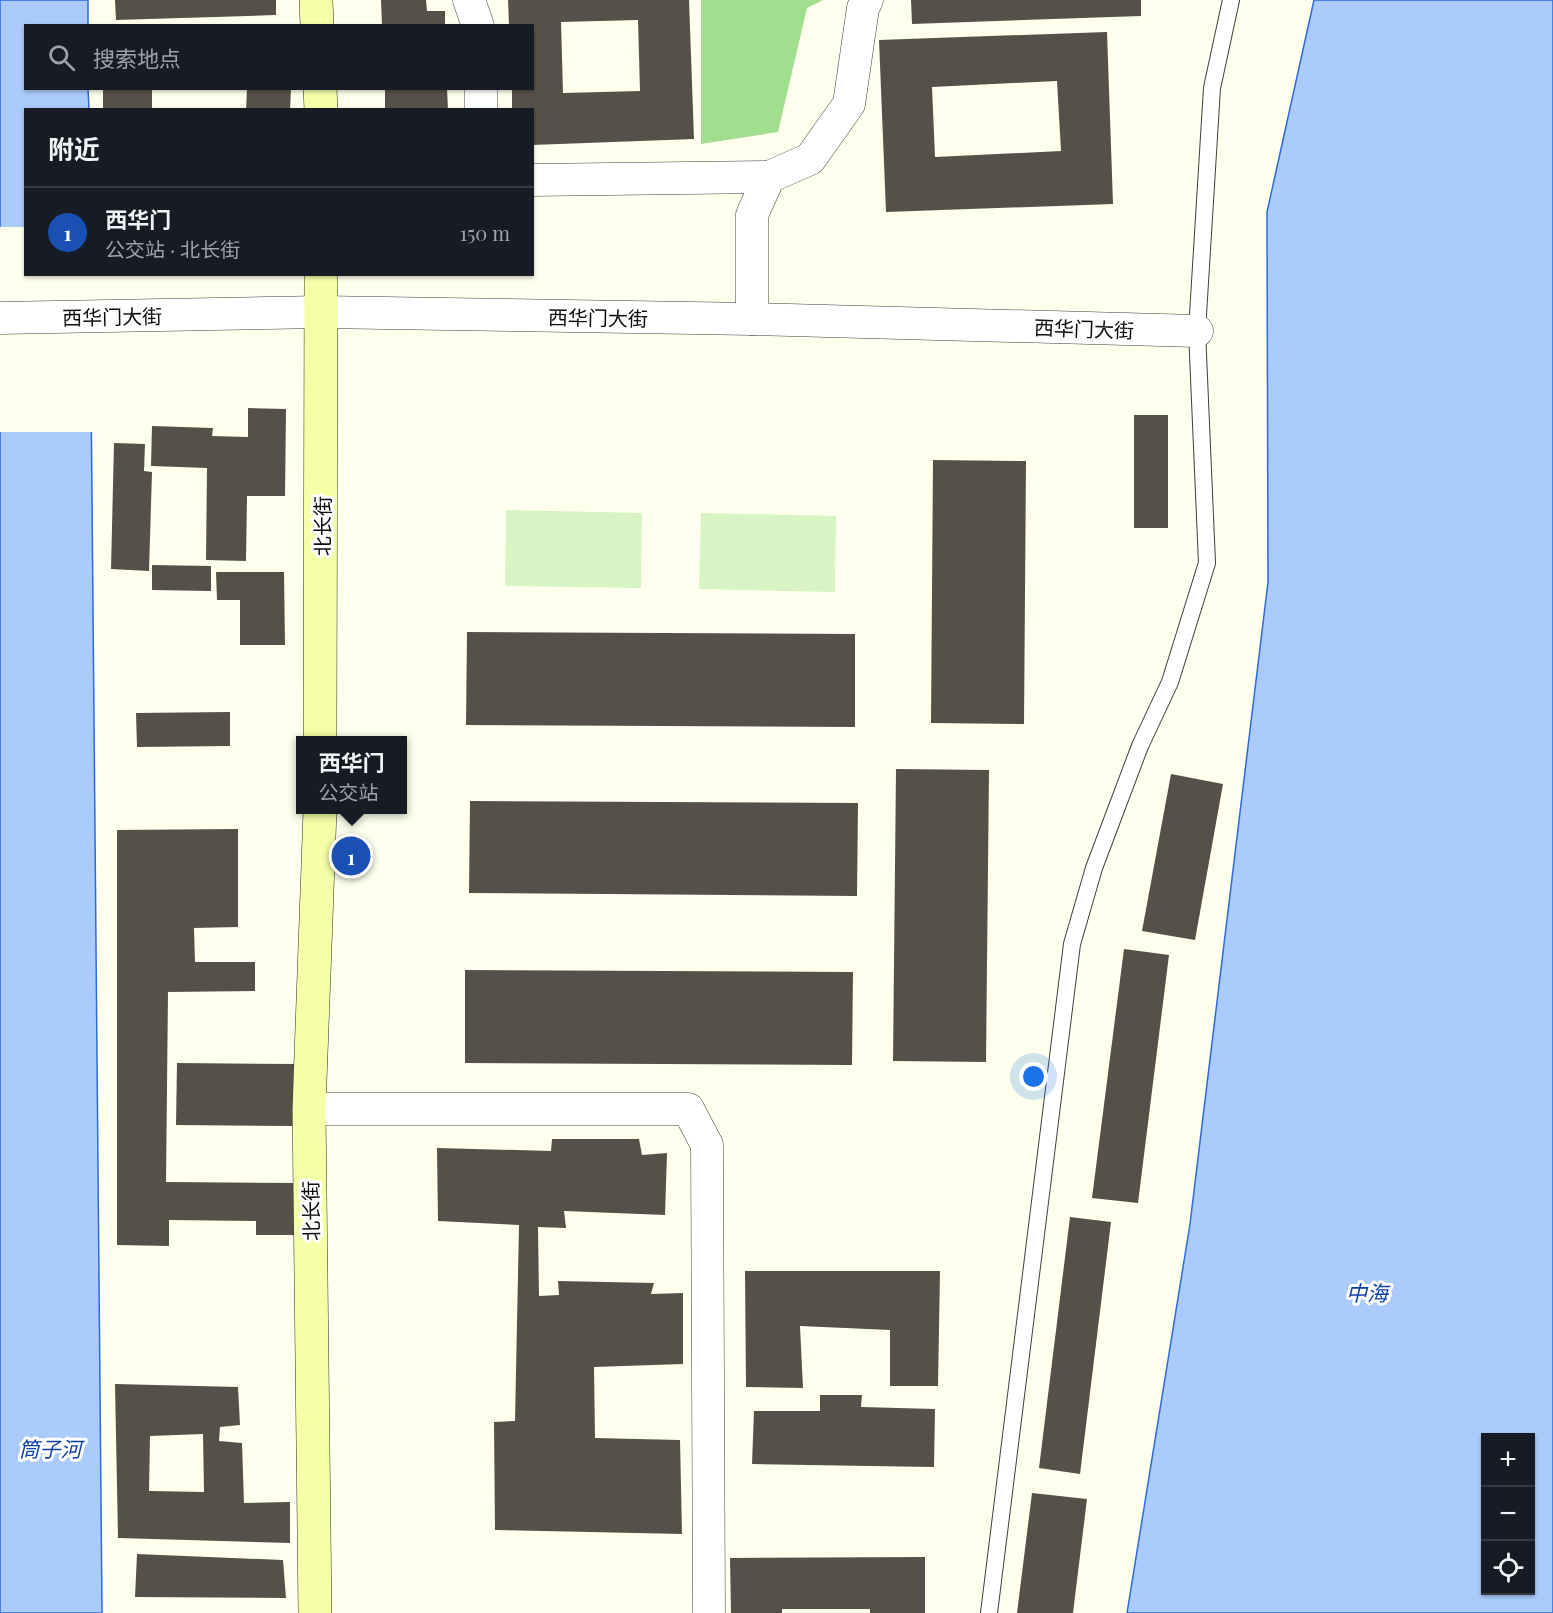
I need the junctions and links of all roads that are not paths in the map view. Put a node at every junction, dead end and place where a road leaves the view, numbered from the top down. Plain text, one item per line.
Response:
1 (316, 0) edge
2 (469, 0) edge
3 (867, 0) edge
4 (1231, 0) edge
5 (317, 24) edge
6 (477, 24) edge
7 (320, 90) edge
8 (481, 90) edge
9 (321, 108) edge
10 (482, 108) edge
11 (769, 177) junction
12 (534, 180) edge
13 (321, 276) edge
14 (321, 312) junction
15 (0, 318) edge
16 (752, 319) junction
17 (1197, 331) junction
18 (320, 736) edge
19 (320, 814) edge
20 (309, 1109) junction
21 (315, 1613) edge
22 (709, 1613) edge
23 (989, 1613) edge

1 - 5 street
2 - 6 street
3 - 11 street
4 - 17 lane
7 - 9 street
8 - 10 street
11 - 12 street
11 - 16 street
13 - 14 street, 北长街
14 - 15 street, 西华门大街
14 - 16 street, 西华门大街
14 - 18 street, 北长街
16 - 17 street, 西华门大街
17 - 23 lane
19 - 20 street, 北长街
20 - 21 street, 北长街
20 - 22 street

